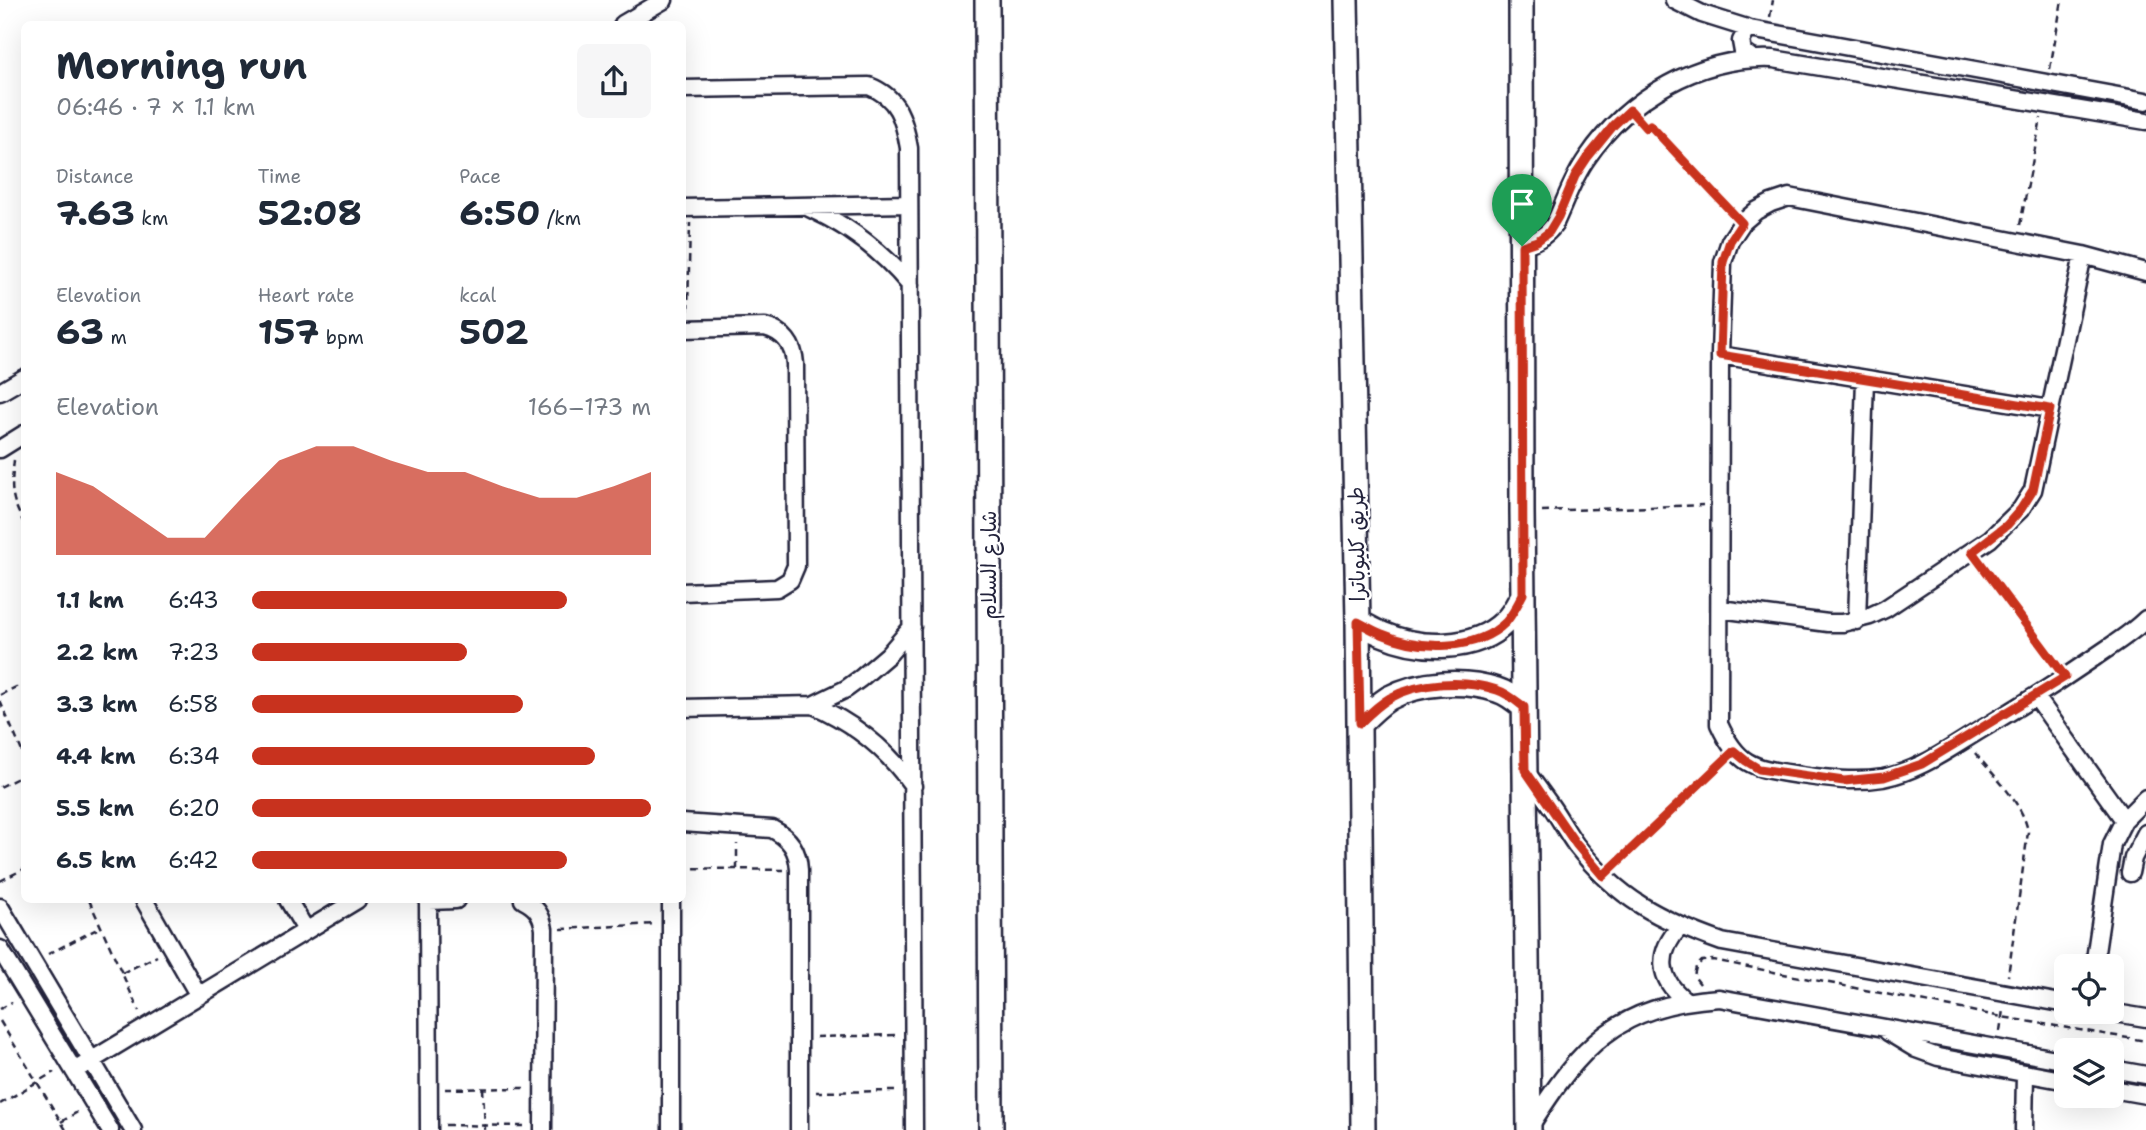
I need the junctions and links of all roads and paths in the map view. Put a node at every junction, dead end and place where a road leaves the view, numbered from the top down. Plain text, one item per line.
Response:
1 (664, 0) edge
2 (987, 0) edge
3 (1346, 0) edge
4 (1521, 0) edge
5 (1674, 0) edge
6 (2062, 0) edge
7 (628, 21) edge
8 (1750, 29) junction
9 (1752, 58) junction
10 (2047, 82) junction
11 (686, 89) edge
12 (2146, 101) edge
13 (2044, 103) junction
14 (1630, 110) junction
15 (2146, 121) edge
16 (909, 204) junction
17 (803, 205) junction
18 (686, 207) edge
19 (1742, 223) junction
20 (686, 232) edge
21 (690, 232) junction
22 (2017, 242) junction
23 (1522, 246) junction
24 (2083, 255) junction
25 (689, 266) joint
26 (2146, 272) edge
27 (910, 285) junction
28 (688, 302) joint
29 (686, 320) edge
30 (686, 329) edge
31 (1720, 355) junction
32 (1865, 379) junction
33 (21, 380) edge
34 (0, 393) edge
35 (2050, 409) junction
36 (20, 437) edge
37 (0, 449) edge
38 (1720, 504) junction
39 (1522, 512) junction
40 (21, 517) edge
41 (1972, 552) junction
42 (686, 592) edge
43 (1523, 594) junction
44 (1720, 609) junction
45 (2146, 619) edge
46 (1857, 621) junction
47 (1358, 622) junction
48 (912, 627) junction
49 (2065, 677) junction
50 (21, 684) edge
51 (0, 695) edge
52 (2036, 697) junction
53 (0, 701) edge
54 (813, 705) junction
55 (1524, 707) junction
56 (686, 708) edge
57 (1360, 723) junction
58 (1964, 740) junction
59 (21, 749) edge
60 (1734, 751) junction
61 (1525, 770) junction
62 (21, 776) edge
63 (913, 786) junction
64 (0, 787) edge
65 (2146, 798) edge
66 (2124, 820) junction
67 (686, 823) edge
68 (737, 826) junction
69 (2146, 833) edge
70 (686, 868) edge
71 (737, 869) junction
72 (21, 870) edge
73 (799, 870) junction
74 (2130, 873) dead end
75 (1603, 876) junction
76 (0, 881) edge
77 (90, 903) edge
78 (146, 903) edge
79 (290, 903) edge
80 (352, 903) edge
81 (428, 903) edge
82 (527, 903) edge
83 (671, 903) edge
84 (0, 906) edge
85 (671, 924) junction
86 (101, 927) junction
87 (1680, 927) junction
88 (544, 929) junction
89 (306, 930) junction
90 (172, 948) junction
91 (0, 950) edge
92 (2096, 954) edge
93 (32, 961) junction
94 (122, 973) junction
95 (1705, 985) dead end
96 (2005, 992) junction
97 (199, 996) junction
98 (1685, 1000) junction
99 (2054, 1001) edge
100 (2124, 1014) edge
101 (2002, 1017) junction
102 (2146, 1018) edge
103 (0, 1021) edge
104 (1877, 1026) junction
105 (146, 1027) junction
106 (914, 1035) junction
107 (799, 1037) junction
108 (2146, 1041) edge
109 (1997, 1048) junction
110 (2054, 1052) edge
111 (90, 1061) junction
112 (71, 1067) junction
113 (2124, 1071) edge
114 (2025, 1073) junction
115 (2146, 1075) edge
116 (2054, 1079) edge
117 (37, 1082) junction
118 (544, 1087) junction
119 (483, 1088) junction
120 (429, 1089) junction
121 (914, 1090) junction
122 (2124, 1091) edge
123 (799, 1092) junction
124 (2146, 1095) edge
125 (93, 1103) junction
126 (0, 1104) edge
127 (61, 1122) junction
128 (429, 1127) edge
129 (485, 1128) edge
130 (543, 1128) edge
131 (1529, 1129) edge
132 (66, 1130) edge
133 (110, 1130) edge
134 (133, 1130) edge
135 (671, 1130) edge
136 (799, 1130) edge
137 (914, 1130) edge
138 (990, 1130) edge
139 (1363, 1130) edge
140 (2024, 1130) edge

1 - 7 street
2 - 138 main road, شارع السلام
3 - 47 main road, طريق كليوباترا
4 - 23 main road
5 - 8 street
6 - 10 path
8 - 9 street
8 - 10 street
9 - 13 street
9 - 14 street
10 - 12 street
11 - 16 street
13 - 15 street
13 - 22 path
14 - 19 path
14 - 23 street
16 - 17 street
16 - 27 street
17 - 18 street
17 - 27 street
18 - 21 path
19 - 22 street
19 - 31 street
20 - 21 path
21 - 25 path
22 - 24 street
23 - 39 main road
24 - 26 street
24 - 35 street
25 - 28 path
27 - 48 street
28 - 29 path
30 - 42 street
31 - 32 street
31 - 38 street
32 - 35 street
32 - 46 street
33 - 34 street
35 - 41 street
36 - 37 street
36 - 40 path
38 - 39 path
38 - 44 street
39 - 43 main road
41 - 46 street
41 - 49 path
43 - 47 main road
43 - 55 main road
44 - 46 street
44 - 60 street
45 - 49 street
47 - 57 main road, طريق كليوباترا
48 - 54 street
48 - 63 street
49 - 52 street
50 - 51 path
52 - 58 street
52 - 66 street
53 - 59 path
54 - 56 street
54 - 63 street
55 - 57 main road
55 - 61 main road
57 - 139 main road, طريق كليوباترا
58 - 60 street
58 - 96 path
60 - 75 path
61 - 75 street
61 - 131 main road
62 - 64 path
63 - 106 street
65 - 66 street
66 - 92 street
67 - 68 street
68 - 71 path
68 - 73 street
69 - 74 street
70 - 71 path
71 - 73 path
72 - 76 path
73 - 107 street
75 - 87 street
77 - 86 path
78 - 90 street
79 - 89 street
80 - 89 street
81 - 120 street
82 - 88 street
83 - 85 street
84 - 93 street
85 - 88 path
85 - 135 street
86 - 93 path
86 - 94 path
87 - 96 street
87 - 98 street
88 - 118 street
89 - 97 street
90 - 94 path
90 - 97 street
91 - 112 street
93 - 111 street
94 - 105 path
95 - 101 path
96 - 99 street
96 - 101 path
97 - 105 street
98 - 104 street
98 - 131 street
100 - 102 street
101 - 108 path
101 - 109 path
103 - 117 path
104 - 109 street
104 - 114 street
105 - 111 street
106 - 107 path
106 - 121 street
107 - 123 street
109 - 110 street
111 - 112 street
111 - 134 street
112 - 117 path
112 - 125 street
113 - 115 street
114 - 116 street
114 - 140 street
117 - 126 path
117 - 127 path
118 - 119 path
118 - 130 street
119 - 120 path
119 - 129 path
120 - 128 street
121 - 123 path
121 - 137 street
122 - 124 street
123 - 136 street
125 - 127 path
125 - 133 street
127 - 132 path
128 - 129 path
129 - 130 path

